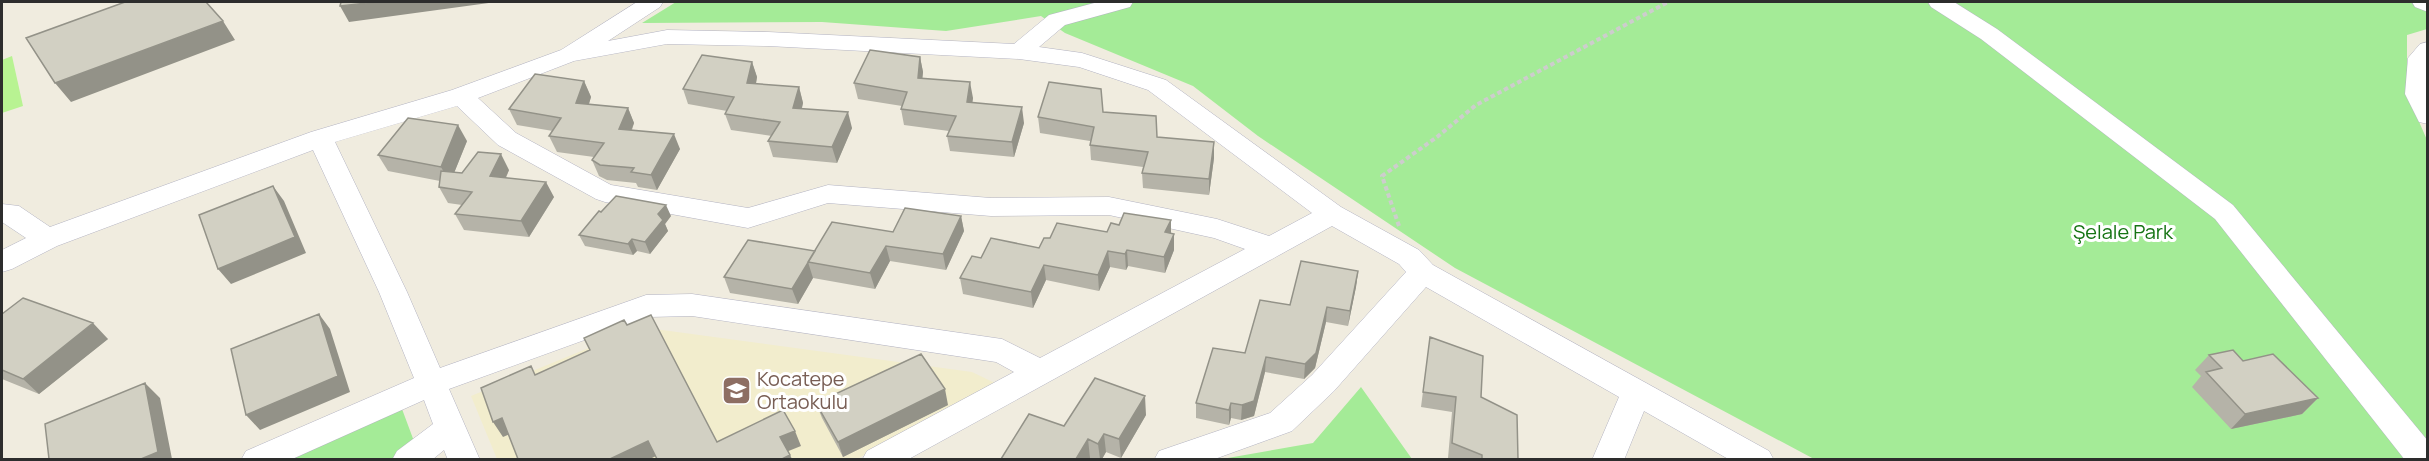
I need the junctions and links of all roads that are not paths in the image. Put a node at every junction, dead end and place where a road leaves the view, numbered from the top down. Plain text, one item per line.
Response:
1 (652, 2) edge
2 (1122, 2) edge
3 (1939, 2) edge
4 (2423, 2) edge
5 (2427, 5) edge
6 (2427, 49) edge
7 (1019, 52) junction
8 (569, 55) junction
9 (461, 96) junction
10 (2427, 116) edge
11 (320, 138) junction
12 (2, 213) edge
13 (1332, 214) junction
14 (47, 239) junction
15 (1271, 247) junction
16 (2, 262) edge
17 (1416, 264) junction
18 (1041, 373) junction
19 (433, 383) junction
20 (1636, 393) junction
21 (450, 429) junction
22 (257, 459) edge
23 (408, 459) edge
24 (464, 459) edge
25 (878, 459) edge
26 (1170, 459) edge
27 (1608, 459) edge
28 (1758, 459) edge
29 (2424, 459) edge

1 - 8 street
2 - 7 street
3 - 29 street
4 - 5 street
6 - 10 street
7 - 8 street
7 - 13 street
8 - 9 street
9 - 11 street
9 - 15 street
11 - 14 street
11 - 19 street
12 - 14 street
13 - 15 street
13 - 17 street
14 - 16 street
15 - 18 street
17 - 20 street
17 - 26 street
18 - 19 street
18 - 25 street
19 - 21 street
19 - 22 street
20 - 27 street
20 - 28 street
21 - 23 street
21 - 24 street

